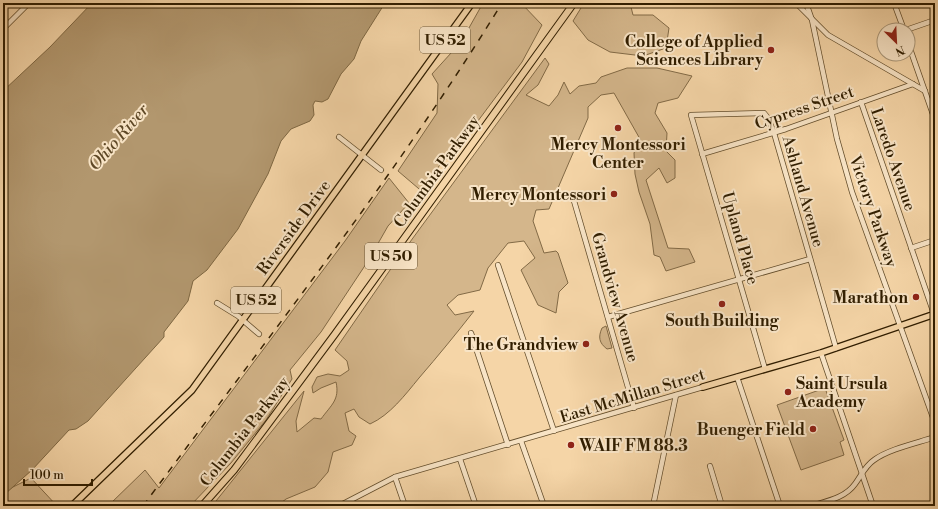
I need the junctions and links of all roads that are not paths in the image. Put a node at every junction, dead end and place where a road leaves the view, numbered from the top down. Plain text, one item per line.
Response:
1 (29, 3) edge
2 (472, 3) edge
3 (574, 3) edge
4 (796, 3) edge
5 (806, 3) edge
6 (894, 3) edge
7 (812, 20) junction
8 (935, 20) edge
9 (902, 22) edge
10 (916, 26) edge
11 (3, 29) edge
12 (915, 62) edge
13 (913, 84) junction
14 (925, 91) junction
15 (861, 102) junction
16 (832, 113) junction
17 (691, 115) joint
18 (935, 120) edge
19 (774, 133) junction
20 (338, 137) dead end
21 (361, 154) junction
22 (702, 154) junction
23 (381, 170) dead end
24 (572, 194) dead end
25 (935, 240) edge
26 (911, 248) junction
27 (810, 259) junction
28 (498, 265) dead end
29 (739, 279) junction
30 (217, 303) dead end
31 (935, 314) edge
32 (608, 318) junction
33 (241, 321) junction
34 (900, 326) junction
35 (471, 333) dead end
36 (260, 334) dead end
37 (836, 348) junction
38 (821, 353) junction
39 (765, 369) junction
40 (737, 377) junction
41 (703, 387) joint
42 (676, 395) junction
43 (634, 408) junction
44 (935, 422) edge
45 (554, 431) junction
46 (935, 437) edge
47 (521, 441) junction
48 (508, 445) junction
49 (460, 459) junction
50 (710, 466) dead end
51 (862, 473) junction
52 (395, 478) junction
53 (72, 506) edge
54 (202, 506) edge
55 (339, 506) edge
56 (405, 506) edge
57 (476, 506) edge
58 (544, 506) edge
59 (653, 506) edge
60 (722, 506) edge
61 (780, 506) edge
62 (811, 506) edge
63 (873, 506) edge

1 - 11 street
2 - 21 main road, Riverside Drive / US 52
3 - 54 highway, Columbia Parkway / US 50
4 - 7 street
5 - 7 street, Victory Parkway
6 - 9 street
7 - 13 street
7 - 16 street, Victory Parkway
8 - 10 street
12 - 14 street
13 - 14 street
13 - 15 street, Cypress Street
14 - 18 street
15 - 16 street, Cypress Street
15 - 26 street, Laredo Avenue
16 - 19 street, Cypress Street
16 - 34 street, Victory Parkway
17 - 19 street, Ashland Avenue
17 - 22 street, Upland Place
19 - 22 street, Cypress Street
19 - 27 street, Ashland Avenue
20 - 21 street
21 - 23 street
21 - 33 main road, Riverside Drive / US 52
22 - 29 street, Upland Place
24 - 32 street, Grandview Avenue
25 - 26 street
26 - 31 street, Laredo Avenue
27 - 29 street
27 - 37 street, Ashland Avenue
28 - 45 street
29 - 32 street
29 - 39 street, Upland Place
30 - 33 street
31 - 34 main road, East McMillan Street
32 - 43 street, Grandview Avenue
33 - 36 street
33 - 53 main road, Riverside Drive / US 52
34 - 37 main road, East McMillan Street
34 - 44 street, Victory Parkway
35 - 48 street
37 - 38 main road, East McMillan Street
38 - 39 main road, East McMillan Street
38 - 51 street
39 - 40 main road, East McMillan Street
40 - 41 main road, East McMillan Street
40 - 61 street
41 - 42 street, East McMillan Street
42 - 43 street, East McMillan Street
42 - 59 street
43 - 45 street, East McMillan Street
45 - 47 street, East McMillan Street
46 - 51 street
47 - 48 street, East McMillan Street
47 - 58 street
48 - 49 street, East McMillan Street
49 - 52 street, East McMillan Street
49 - 57 street
50 - 60 street
51 - 62 street
51 - 63 street
52 - 55 street, East McMillan Street
52 - 56 street

